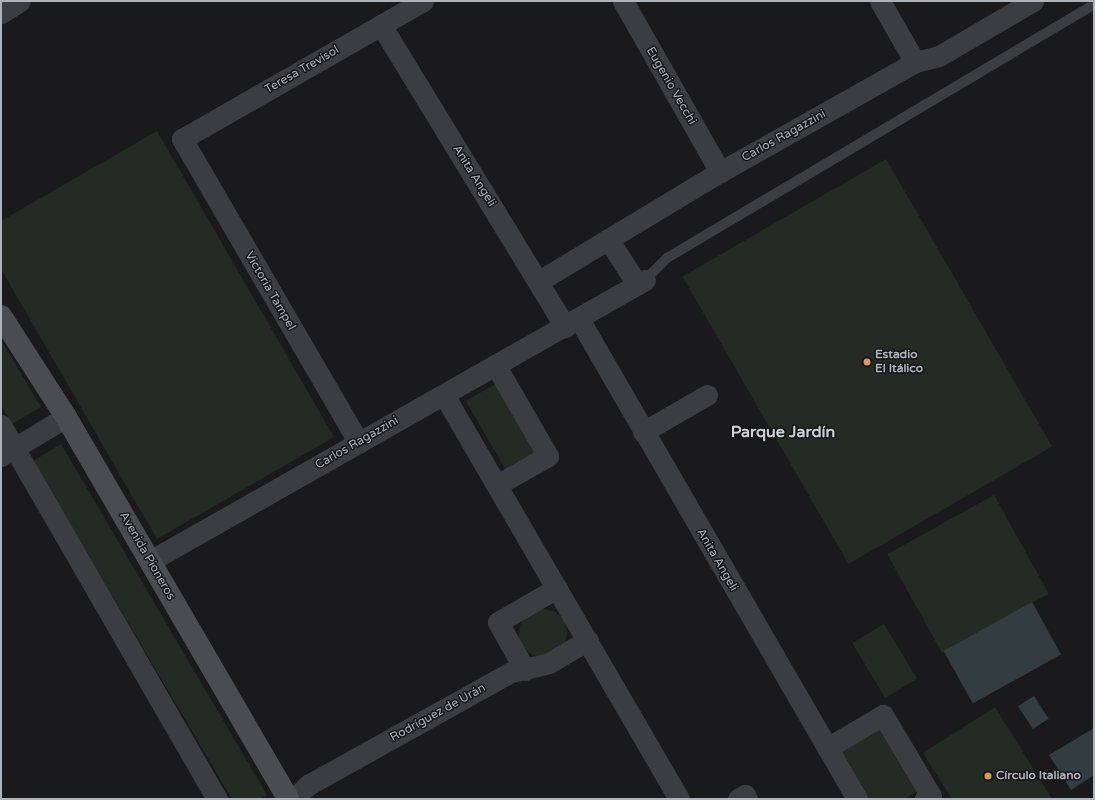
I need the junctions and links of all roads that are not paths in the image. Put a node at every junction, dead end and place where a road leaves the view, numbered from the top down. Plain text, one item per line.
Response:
1 (20, 1) edge
2 (423, 1) edge
3 (623, 1) edge
4 (880, 1) edge
5 (1034, 1) edge
6 (1094, 4) edge
7 (1, 13) edge
8 (381, 25) junction
9 (915, 62) junction
10 (182, 139) joint
11 (720, 172) junction
12 (608, 239) junction
13 (539, 281) junction
14 (641, 282) junction
15 (1, 316) edge
16 (572, 323) junction
17 (496, 366) junction
18 (444, 395) junction
19 (707, 395) dead end
20 (66, 417) junction
21 (1, 425) edge
22 (643, 432) junction
23 (359, 442) junction
24 (8, 452) edge
25 (497, 485) junction
26 (150, 561) junction
27 (557, 588) junction
28 (588, 640) junction
29 (525, 670) junction
30 (827, 748) junction
31 (217, 799) edge
32 (288, 799) edge
33 (294, 799) edge
34 (679, 799) edge
35 (738, 799) edge
36 (747, 799) edge
37 (857, 799) edge
38 (925, 799) edge

1 - 7 street
2 - 8 street, Teresa Trevisol
3 - 11 street, Eugenio Vecchi
4 - 9 street
5 - 9 street, Carlos Ragazzini
6 - 14 lane
8 - 10 street, Teresa Trevisol
8 - 13 street, Anita Angeli
9 - 11 street, Carlos Ragazzini
10 - 23 street, Victoria Tampel
11 - 12 street, Carlos Ragazzini
12 - 13 street, Carlos Ragazzini
12 - 14 street
13 - 16 street, Anita Angeli
14 - 16 street, Carlos Ragazzini
15 - 20 main road, Avenida Pioneros
16 - 17 street, Carlos Ragazzini
16 - 22 street, Anita Angeli
17 - 18 street, Carlos Ragazzini
17 - 25 street
18 - 23 street, Carlos Ragazzini
18 - 25 street
19 - 22 street
20 - 24 street
20 - 26 main road, Avenida Pioneros
21 - 24 street
22 - 30 street, Anita Angeli
23 - 26 street, Carlos Ragazzini
24 - 31 street
25 - 27 street
26 - 32 main road, Avenida Pioneros
27 - 28 street
27 - 29 street
28 - 29 street, Rodríguez de Urán
28 - 34 street
29 - 33 street, Rodríguez de Urán
30 - 37 street, Anita Angeli
30 - 38 street
35 - 36 street

